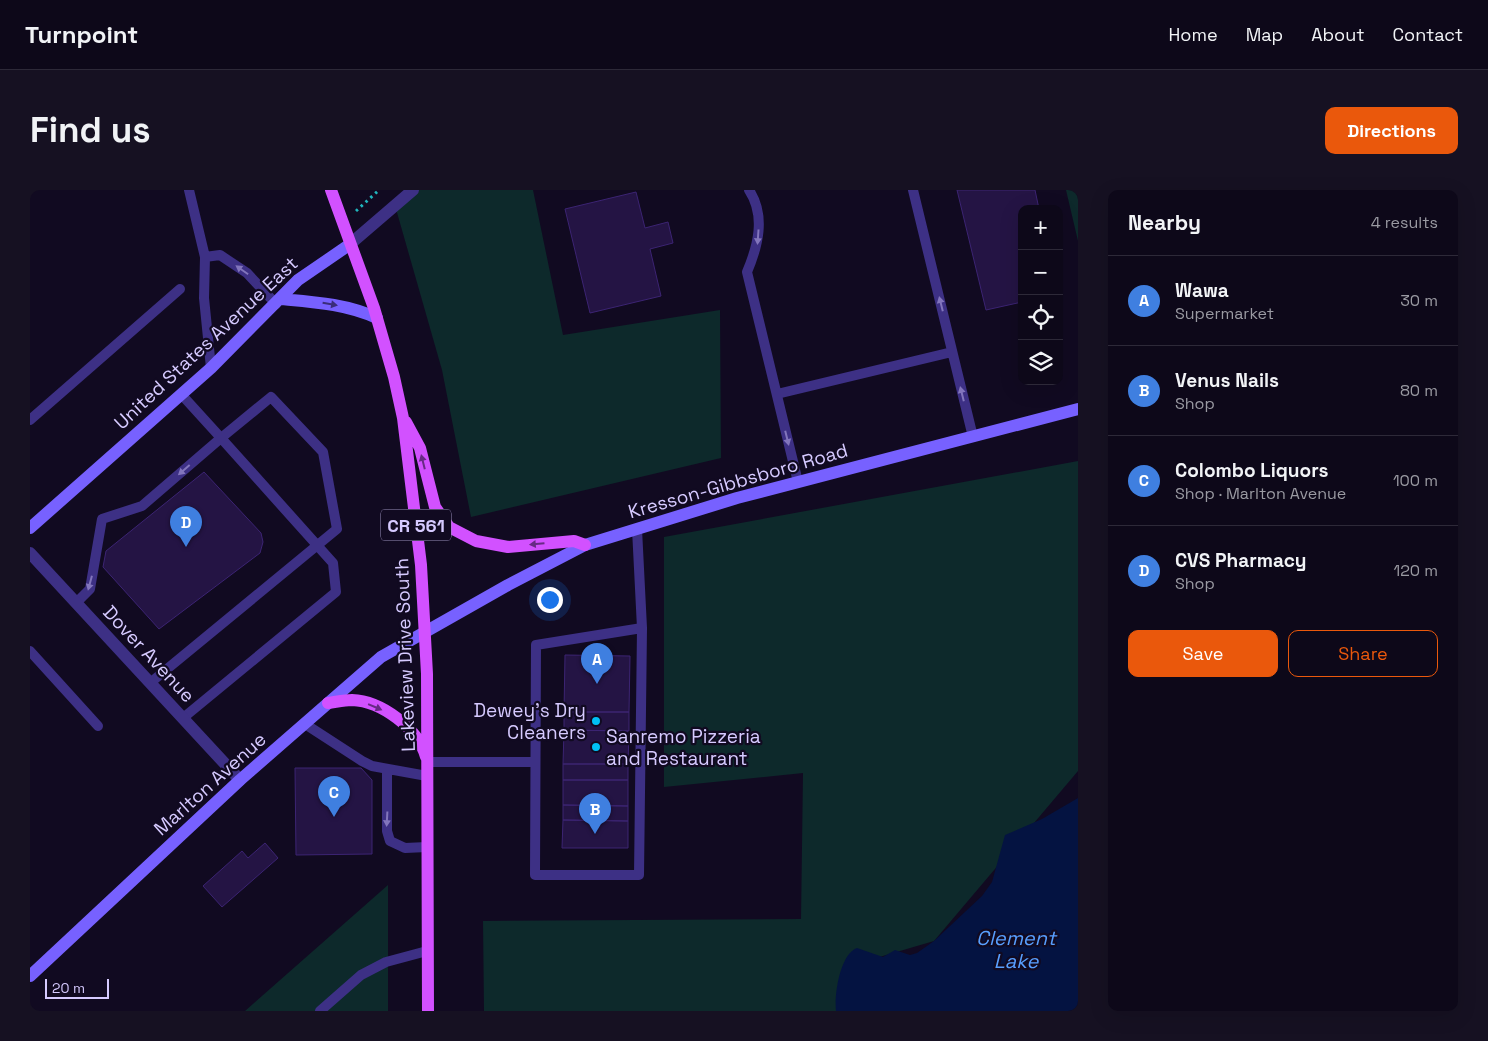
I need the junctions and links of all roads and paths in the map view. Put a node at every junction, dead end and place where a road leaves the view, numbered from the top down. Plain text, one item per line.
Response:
1 (189, 190) edge
2 (331, 190) edge
3 (379, 190) edge
4 (413, 190) edge
5 (749, 190) edge
6 (913, 190) edge
7 (342, 223) junction
8 (349, 245) junction
9 (205, 257) junction
10 (180, 289) dead end
11 (279, 302) junction
12 (377, 318) junction
13 (952, 352) junction
14 (211, 368) junction
15 (182, 394) junction
16 (776, 394) junction
17 (1078, 410) edge
18 (403, 418) junction
19 (30, 420) edge
20 (973, 437) junction
21 (221, 438) junction
22 (798, 482) junction
23 (30, 528) edge
24 (637, 529) junction
25 (584, 545) junction
26 (316, 546) junction
27 (30, 553) edge
28 (76, 602) junction
29 (642, 628) junction
30 (425, 633) junction
31 (30, 651) edge
32 (150, 683) junction
33 (328, 703) junction
34 (183, 718) junction
35 (305, 724) junction
36 (98, 726) dead end
37 (428, 762) junction
38 (536, 762) junction
39 (387, 770) junction
40 (428, 776) junction
41 (240, 780) junction
42 (428, 847) junction
43 (428, 951) junction
44 (30, 976) edge
45 (320, 1011) edge
46 (428, 1011) edge

1 - 9 lane
2 - 7 main road, Lakeview Drive South / CR 561
3 - 7 path
4 - 8 street, United States Avenue East
5 -> 16 lane
13 -> 6 lane
7 - 8 main road, Lakeview Drive South / CR 561
8 - 11 street, United States Avenue East
8 - 12 main road, Lakeview Drive South / CR 561
11 -> 9 lane
9 - 14 lane
10 - 19 lane
11 -> 12 street
11 - 14 street, United States Avenue East
12 - 18 main road, Lakeview Drive South / CR 561
13 - 16 lane
20 -> 13 lane
14 - 15 street, United States Avenue East
15 - 21 lane
15 - 23 street, United States Avenue East
16 -> 22 lane
17 - 20 street, Kresson-Gibbsboro Road
25 -> 18 main road
18 - 30 main road, Lakeview Drive South / CR 561
20 - 22 street, Kresson-Gibbsboro Road
21 - 26 lane
21 - 26 lane
21 -> 28 lane
22 - 24 street, Kresson-Gibbsboro Road
24 - 25 street, Kresson-Gibbsboro Road
24 - 29 lane
25 - 30 street, Kresson-Gibbsboro Road
26 - 32 lane
26 - 34 lane
27 - 28 street, Dover Avenue
28 - 32 street, Dover Avenue
29 - 38 lane
29 - 38 lane
30 - 33 street, Marlton Avenue
30 - 37 main road, Lakeview Drive South / CR 561
31 - 36 lane
32 - 34 street, Dover Avenue
33 - 35 street, Marlton Avenue
33 -> 37 main road
34 - 41 street, Dover Avenue
35 - 39 lane
35 - 41 street, Marlton Avenue
37 - 38 lane
37 - 40 main road, Lakeview Drive South / CR 561
39 - 40 lane
39 -> 42 lane
40 - 42 main road, Lakeview Drive South / CR 561
41 - 44 street, Marlton Avenue
42 - 43 main road, Lakeview Drive South / CR 561
43 - 45 lane
43 - 46 main road, Lakeview Drive South / CR 561

